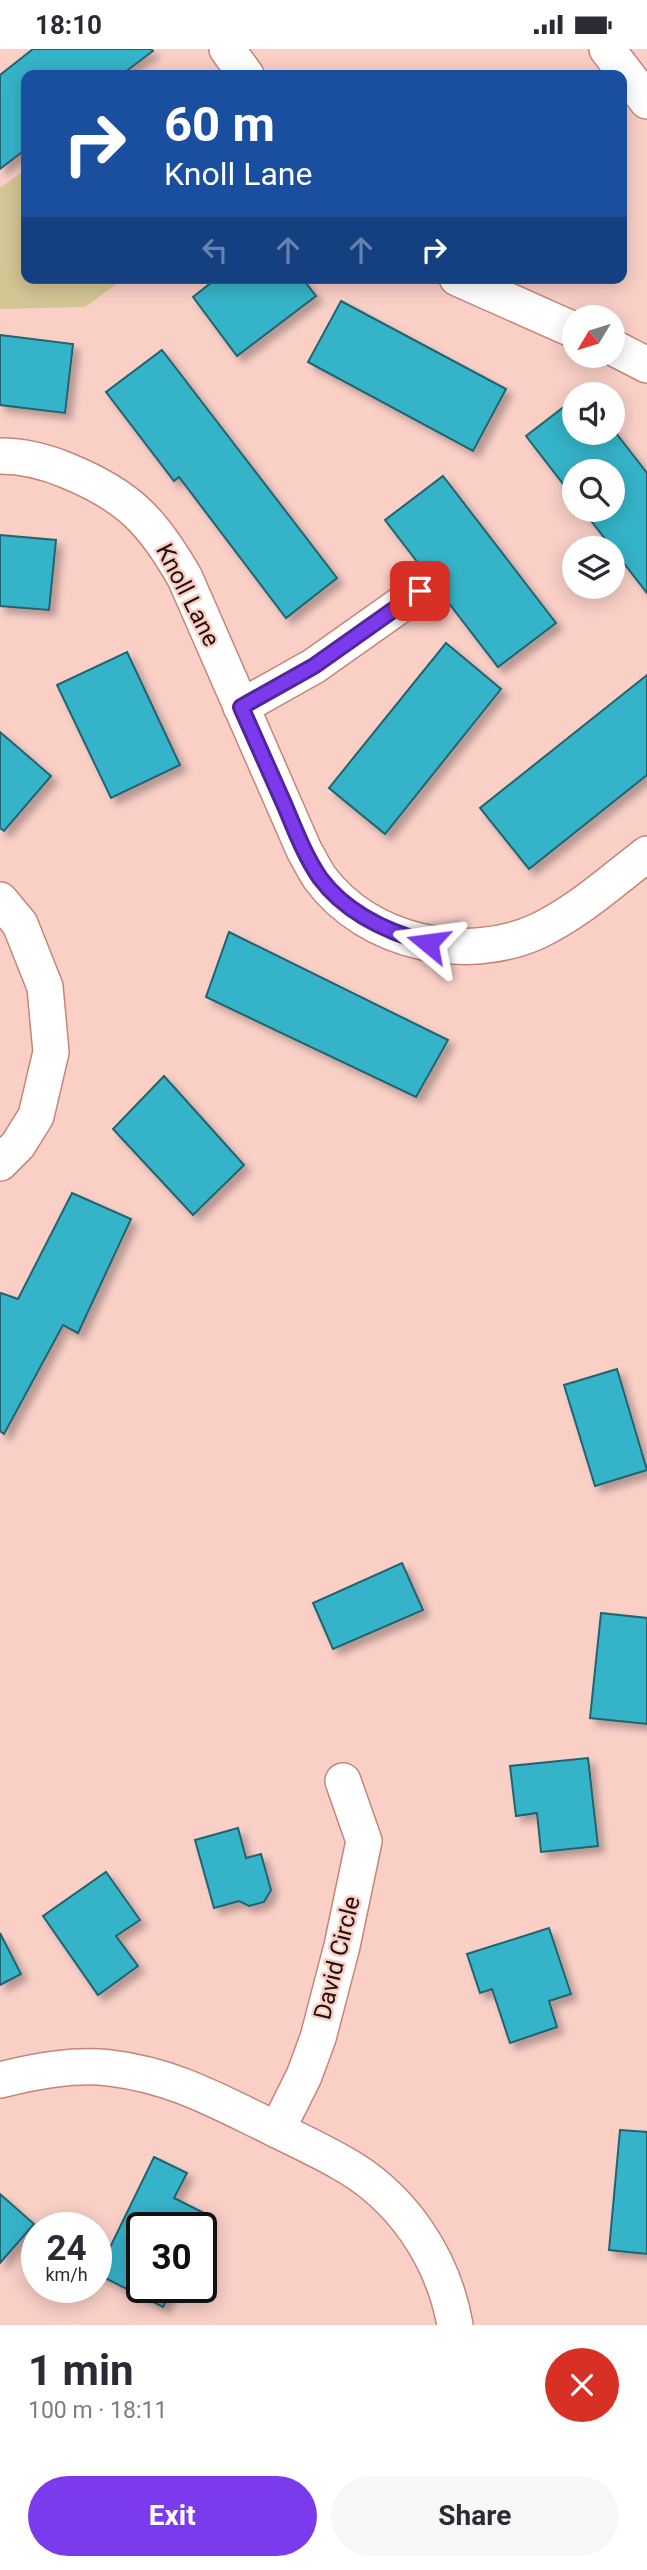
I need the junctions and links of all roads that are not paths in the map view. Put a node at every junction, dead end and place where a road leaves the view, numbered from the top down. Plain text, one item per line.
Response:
1 (227, 49) edge
2 (607, 49) edge
3 (242, 70) edge
4 (623, 70) edge
5 (627, 75) edge
6 (647, 101) edge
7 (470, 284) edge
8 (562, 325) edge
9 (625, 354) edge
10 (647, 365) edge
11 (0, 456) edge
12 (420, 591) dead end
13 (241, 707) junction
14 (647, 855) edge
15 (0, 900) edge
16 (0, 1163) edge
17 (343, 1781) dead end
18 (0, 2080) edge
19 (276, 2130) junction
20 (455, 2325) edge

1 - 3 street
2 - 4 street
5 - 6 street
7 - 8 street
9 - 10 street
11 - 13 street, Knoll Lane
12 - 13 street
13 - 14 street, Knoll Lane
15 - 16 street
17 - 19 street, David Circle
18 - 19 street
19 - 20 street

